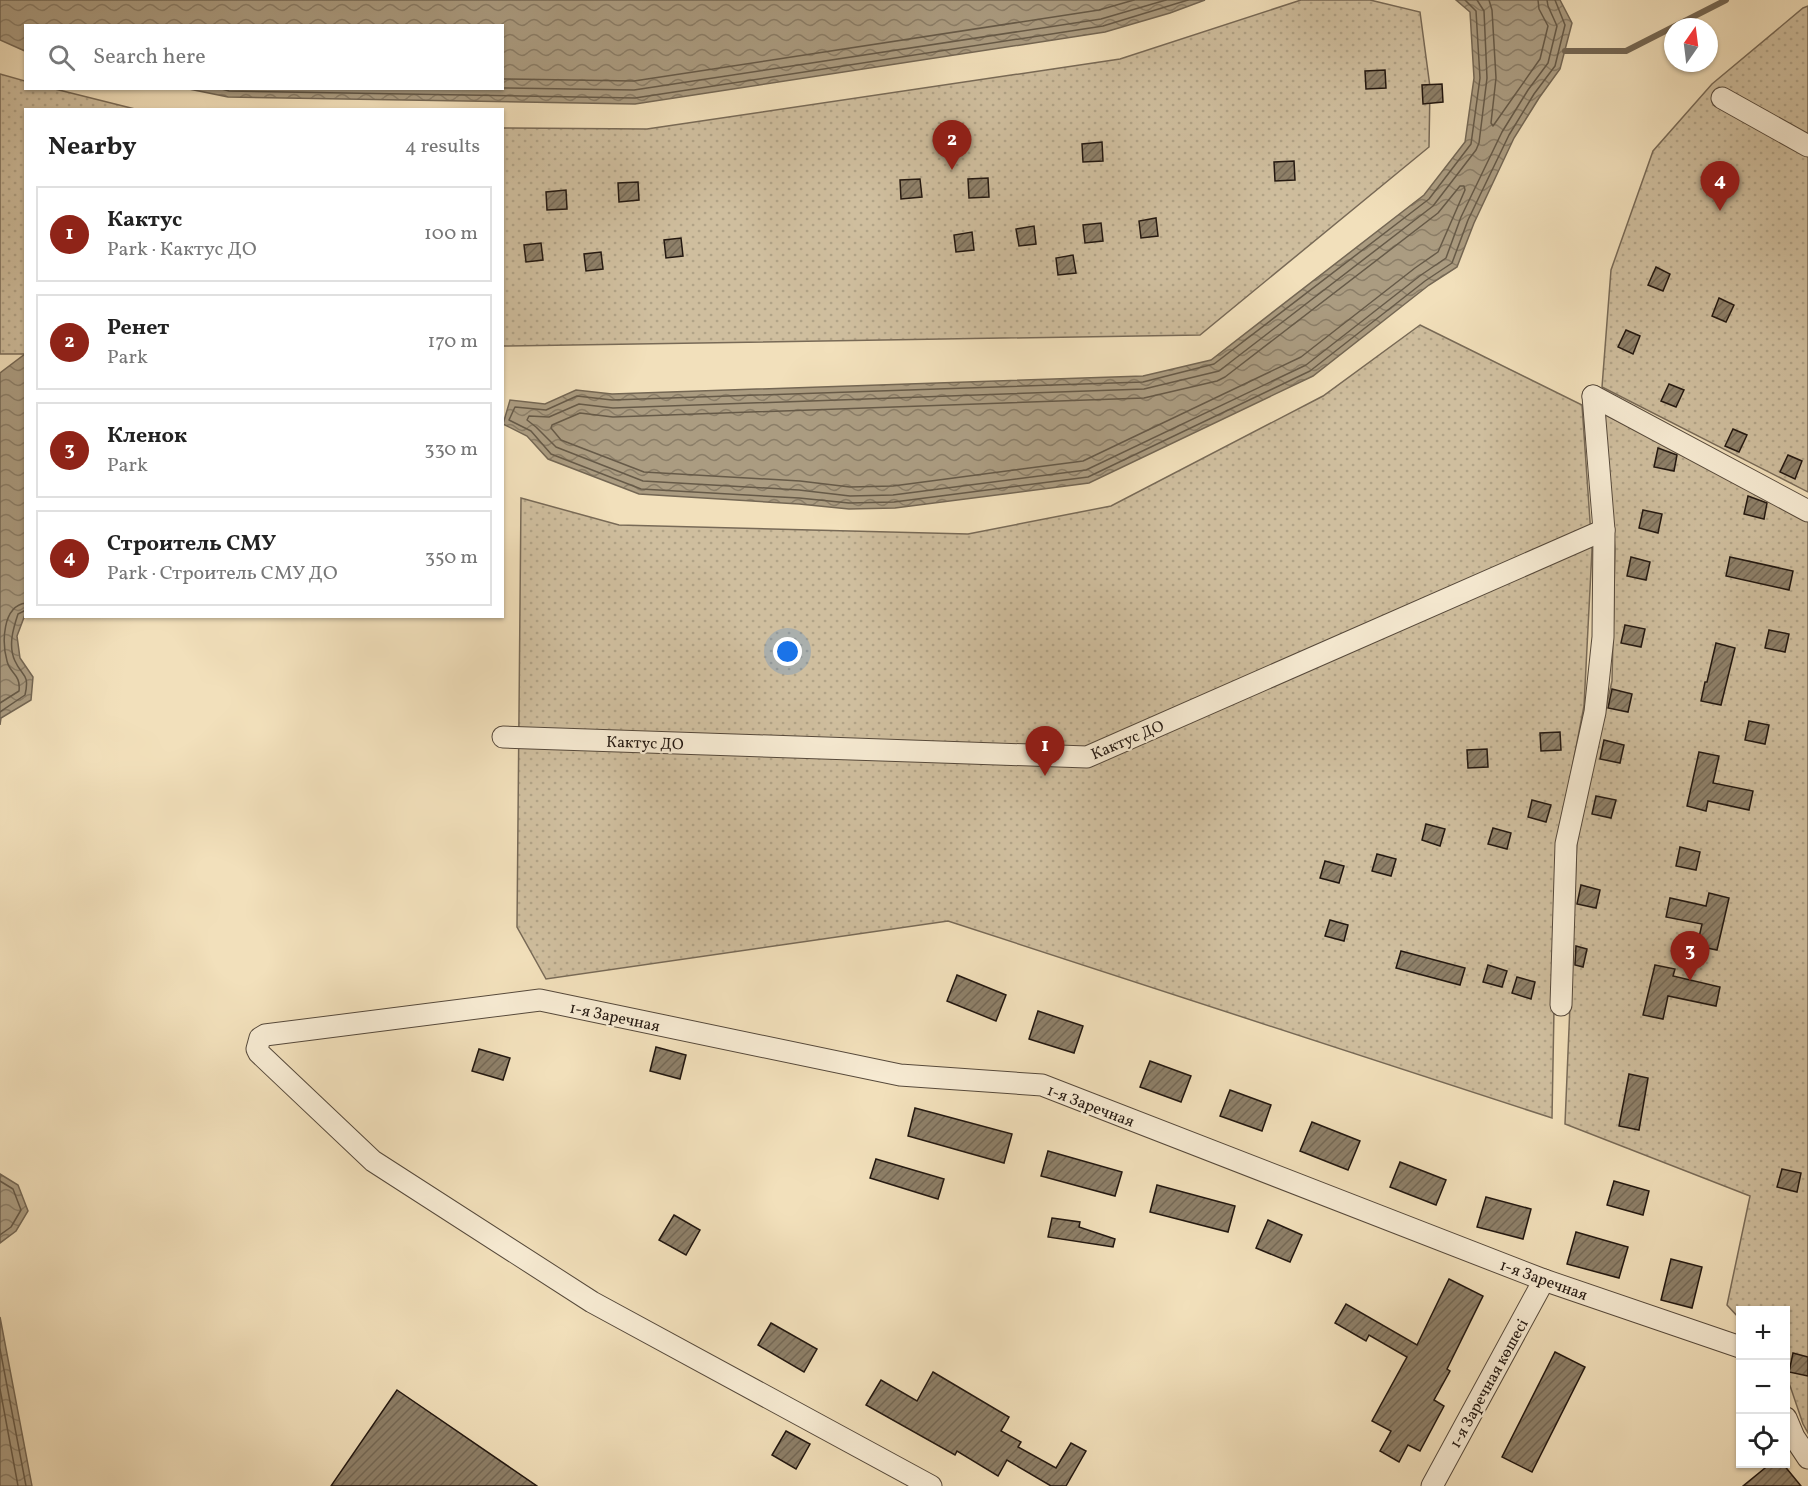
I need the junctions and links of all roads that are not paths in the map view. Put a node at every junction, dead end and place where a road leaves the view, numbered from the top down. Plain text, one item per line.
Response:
1 (1722, 98) dead end
2 (1808, 146) edge
3 (1808, 511) edge
4 (1604, 530) junction
5 (503, 737) dead end
6 (1561, 1005) dead end
7 (1544, 1280) junction
8 (1736, 1346) edge
9 (1790, 1429) edge
10 (1808, 1458) edge
11 (931, 1486) edge
12 (1432, 1486) edge

1 - 2 street
3 - 4 street
4 - 5 street, Кактус ДО
4 - 6 street
7 - 8 street, 1-я Заречная
7 - 11 street, 1-я Заречная
7 - 12 street, 1-я Заречная көшесі
9 - 10 street

